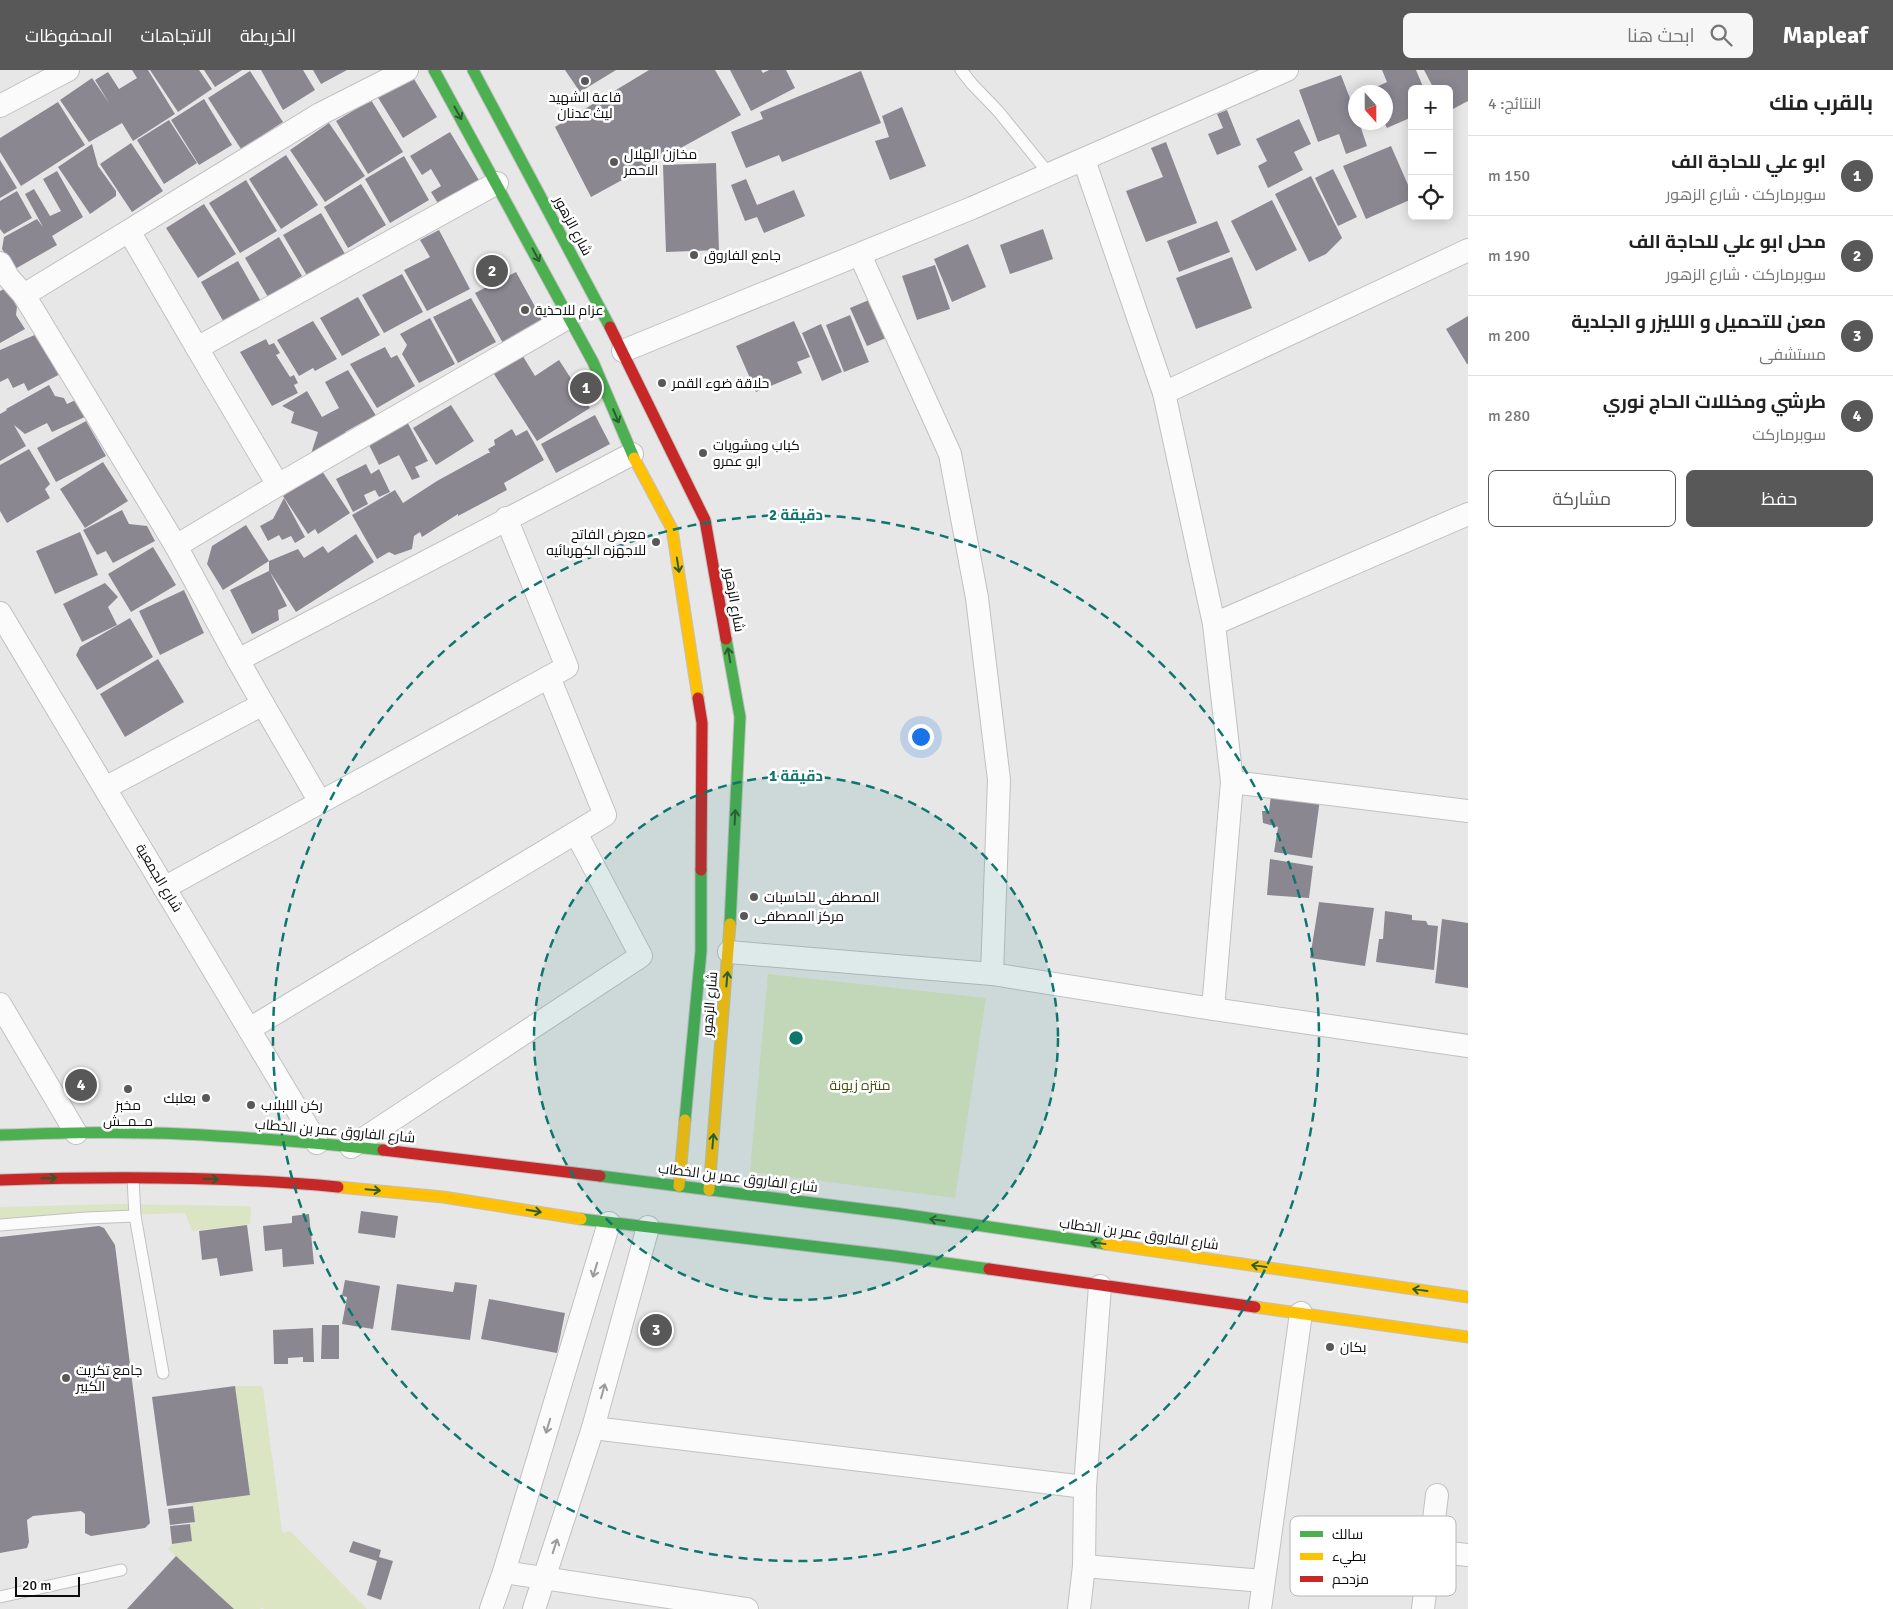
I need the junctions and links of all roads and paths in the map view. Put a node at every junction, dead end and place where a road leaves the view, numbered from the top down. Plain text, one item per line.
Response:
1 (68, 70) edge
2 (406, 70) edge
3 (434, 70) edge
4 (473, 70) edge
5 (961, 70) edge
6 (1287, 70) edge
7 (0, 106) edge
8 (1084, 160) junction
9 (1050, 175) junction
10 (497, 183) junction
11 (129, 231) junction
12 (1468, 250) edge
13 (860, 255) junction
14 (0, 263) edge
15 (24, 295) junction
16 (569, 317) junction
17 (197, 348) junction
18 (623, 351) junction
19 (1164, 393) junction
20 (632, 454) junction
21 (278, 485) junction
22 (1468, 514) edge
23 (506, 518) junction
24 (176, 546) junction
25 (0, 613) edge
26 (1214, 624) junction
27 (238, 660) junction
28 (549, 677) junction
29 (263, 704) junction
30 (1232, 782) junction
31 (105, 788) junction
32 (320, 802) junction
33 (1468, 811) edge
34 (576, 833) junction
35 (164, 888) junction
36 (729, 952) junction
37 (992, 974) junction
38 (0, 1004) edge
39 (1213, 1009) junction
40 (249, 1029) junction
41 (1468, 1046) edge
42 (76, 1133) junction
43 (0, 1135) edge
44 (317, 1144) junction
45 (351, 1147) junction
46 (133, 1178) junction
47 (0, 1180) edge
48 (679, 1186) junction
49 (709, 1190) junction
50 (135, 1216) junction
51 (609, 1223) junction
52 (0, 1225) edge
53 (648, 1227) junction
54 (1100, 1286) junction
55 (1468, 1297) edge
56 (1302, 1314) junction
57 (1468, 1337) edge
58 (163, 1373) dead end
59 (593, 1428) junction
60 (1085, 1487) junction
61 (1437, 1495) dead end
62 (1434, 1516) edge
63 (1084, 1566) junction
64 (121, 1570) dead end
65 (504, 1572) junction
66 (545, 1578) junction
67 (1263, 1581) junction
68 (1425, 1596) edge
69 (0, 1597) edge
70 (491, 1609) edge
71 (534, 1609) edge
72 (747, 1609) edge
73 (1079, 1609) edge
74 (1260, 1609) edge
75 (1423, 1609) edge

1 - 7 street
2 - 11 street
3 -> 10 main road, شارع الزهور
4 - 18 main road, شارع الزهور
5 - 9 lane
6 - 8 street
8 - 9 street
8 - 19 street
9 - 13 street
10 -> 16 main road, شارع الزهور
10 - 17 street
11 - 15 street
11 - 17 street
12 - 19 street
13 - 18 street
13 - 37 street
14 - 15 street
15 - 24 street
16 -> 20 main road, شارع الزهور
16 - 21 street
17 - 21 street
36 -> 18 main road, شارع الزهور
19 - 26 street
20 - 23 street
20 -> 48 main road, شارع الزهور
21 - 24 street
22 - 26 street
23 - 27 street
23 - 28 street
24 - 27 street
25 - 31 street, شارع الجمعية
26 - 30 street
27 - 29 street
28 - 32 street
28 - 34 street
29 - 31 street
29 - 32 street
30 - 33 street
30 - 39 street
31 - 35 street, شارع الجمعية
32 - 35 street
34 - 40 street
34 - 45 street
35 - 40 street, شارع الجمعية
36 - 37 street
49 -> 36 main road, شارع الزهور
37 - 39 street
38 - 42 street
39 - 41 street
40 - 44 street, شارع الجمعية
42 - 43 main road, شارع الفاروق عمر بن الخطاب
42 - 44 main road, شارع الفاروق عمر بن الخطاب
44 - 45 main road, شارع الفاروق عمر بن الخطاب
45 - 48 main road, شارع الفاروق عمر بن الخطاب
47 -> 46 main road
46 - 50 lane
46 -> 51 main road
48 - 49 main road, شارع الفاروق عمر بن الخطاب
55 -> 49 main road, شارع الفاروق عمر بن الخطاب
50 - 52 lane
50 - 58 lane
51 - 53 main road
51 -> 65 street
53 - 54 main road
59 -> 53 street
54 - 56 main road
54 - 60 street
56 - 57 main road
56 - 67 street
59 - 60 street
66 -> 59 street
60 - 63 street
61 - 62 street
63 - 67 street
63 - 73 street
64 - 69 lane
65 - 66 street
65 - 70 street
66 - 71 street
66 - 72 street
67 - 74 street
68 - 75 street

